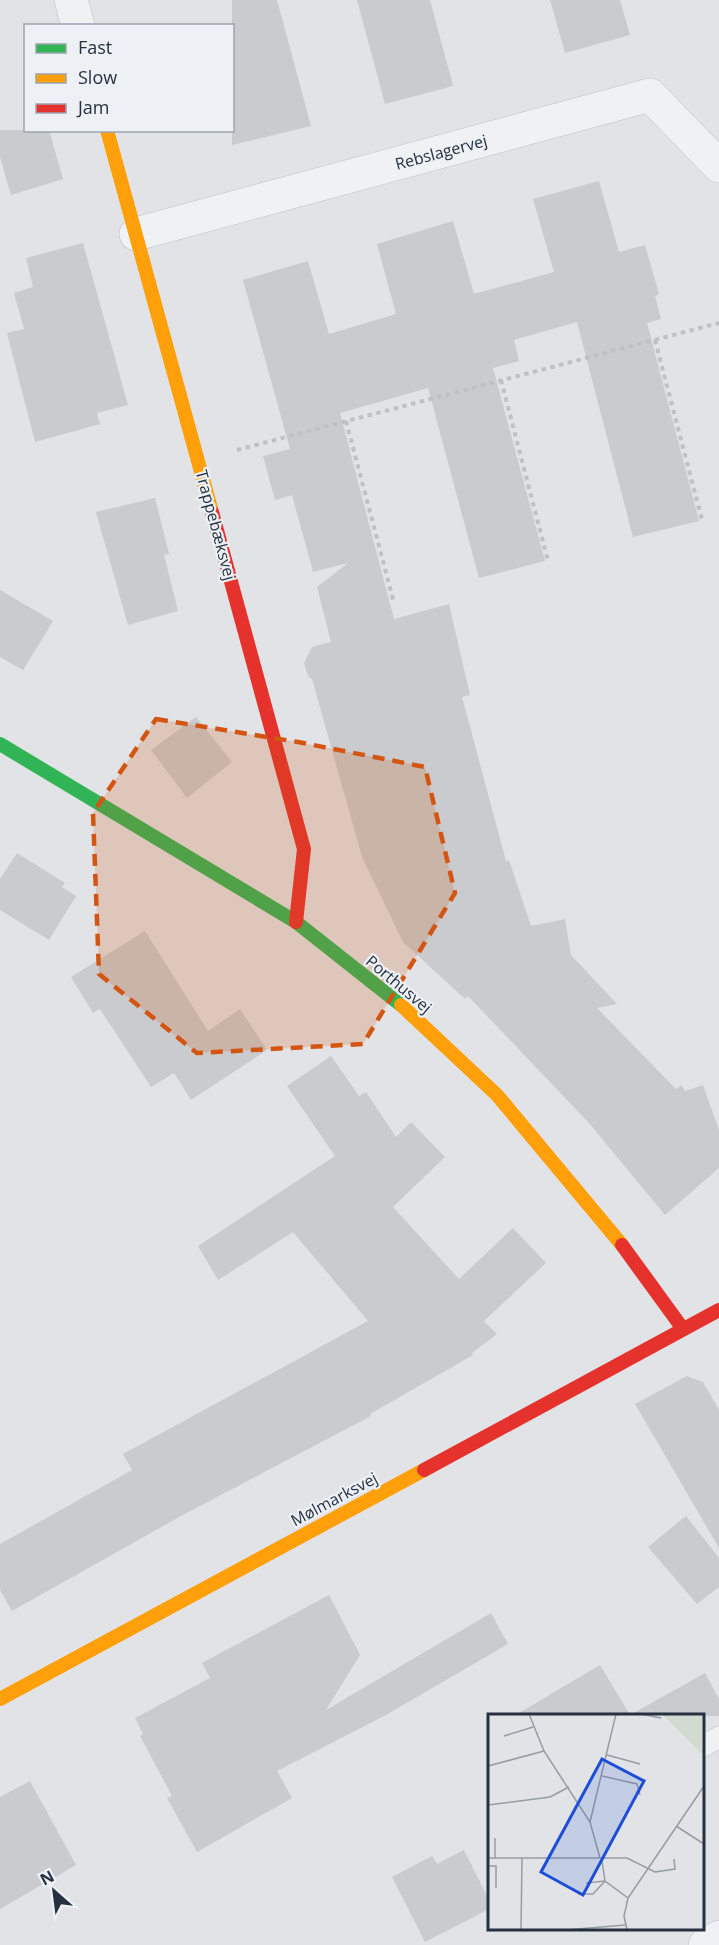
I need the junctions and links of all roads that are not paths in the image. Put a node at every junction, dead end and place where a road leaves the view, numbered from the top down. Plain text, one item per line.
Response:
1 (71, 0) edge
2 (77, 24) edge
3 (108, 132) edge
4 (719, 166) edge
5 (136, 234) junction
6 (0, 744) edge
7 (296, 922) junction
8 (719, 1310) edge
9 (683, 1329) junction
10 (0, 1699) edge
11 (719, 1737) edge
12 (704, 1746) edge
13 (719, 1937) edge
14 (705, 1945) edge

1 - 2 street
3 - 5 street, Trappebæksvej
4 - 5 street, Rebslagervej
5 - 7 street, Trappebæksvej
6 - 7 street, Porthusvej
7 - 9 street, Porthusvej
8 - 9 street
9 - 10 street, Mølmarksvej
11 - 12 lane
13 - 14 street

